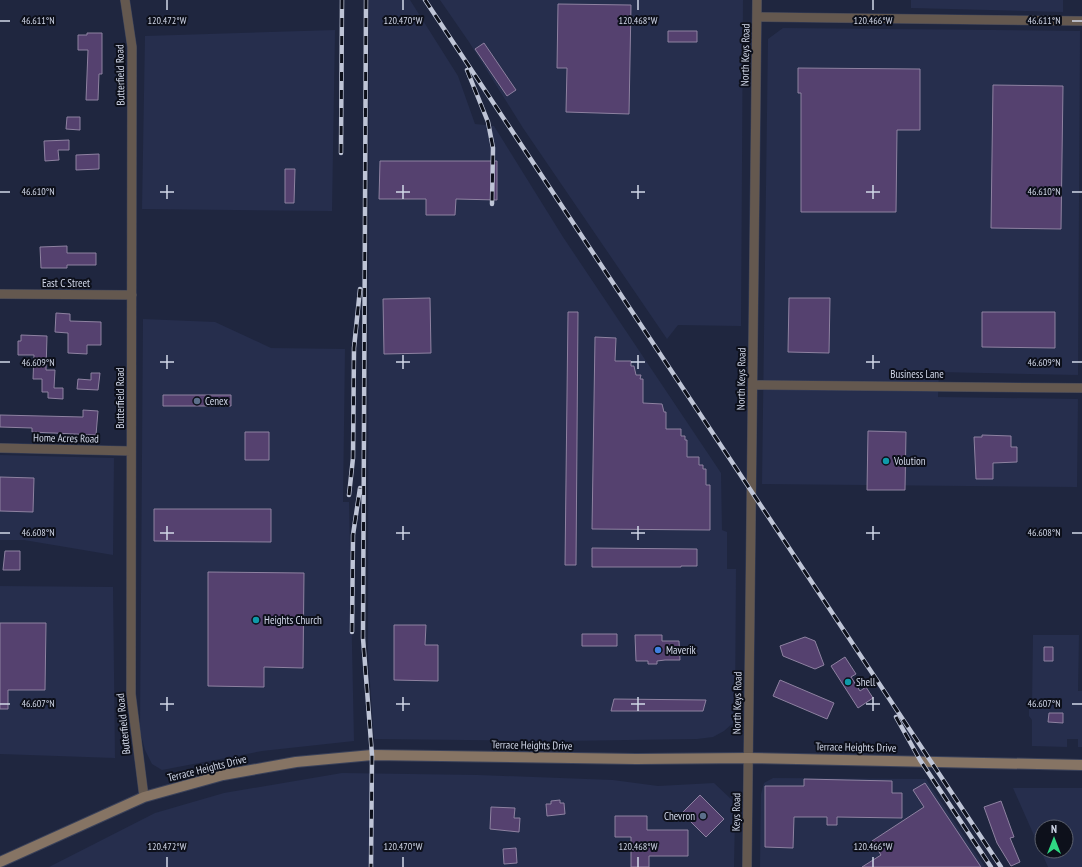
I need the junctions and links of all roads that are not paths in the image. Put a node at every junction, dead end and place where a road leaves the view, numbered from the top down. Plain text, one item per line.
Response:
1 (125, 0) edge
2 (757, 0) edge
3 (757, 17) junction
4 (1082, 21) edge
5 (0, 294) edge
6 (132, 295) junction
7 (753, 385) junction
8 (1081, 388) edge
9 (0, 448) edge
10 (131, 451) junction
11 (748, 758) junction
12 (1082, 765) edge
13 (144, 797) junction
14 (0, 862) edge
15 (747, 867) edge

1 - 6 street, Butterfield Road
2 - 3 street, North Keys Road
3 - 4 street
3 - 7 street, North Keys Road
5 - 6 street, East C Street
6 - 10 street, Butterfield Road
7 - 8 street, Business Lane
7 - 11 street, North Keys Road
9 - 10 street, Home Acres Road
10 - 13 street, Butterfield Road
11 - 12 main road, Terrace Heights Drive
11 - 13 main road, Terrace Heights Drive
11 - 15 street, Keys Road
13 - 14 main road, Terrace Heights Drive

